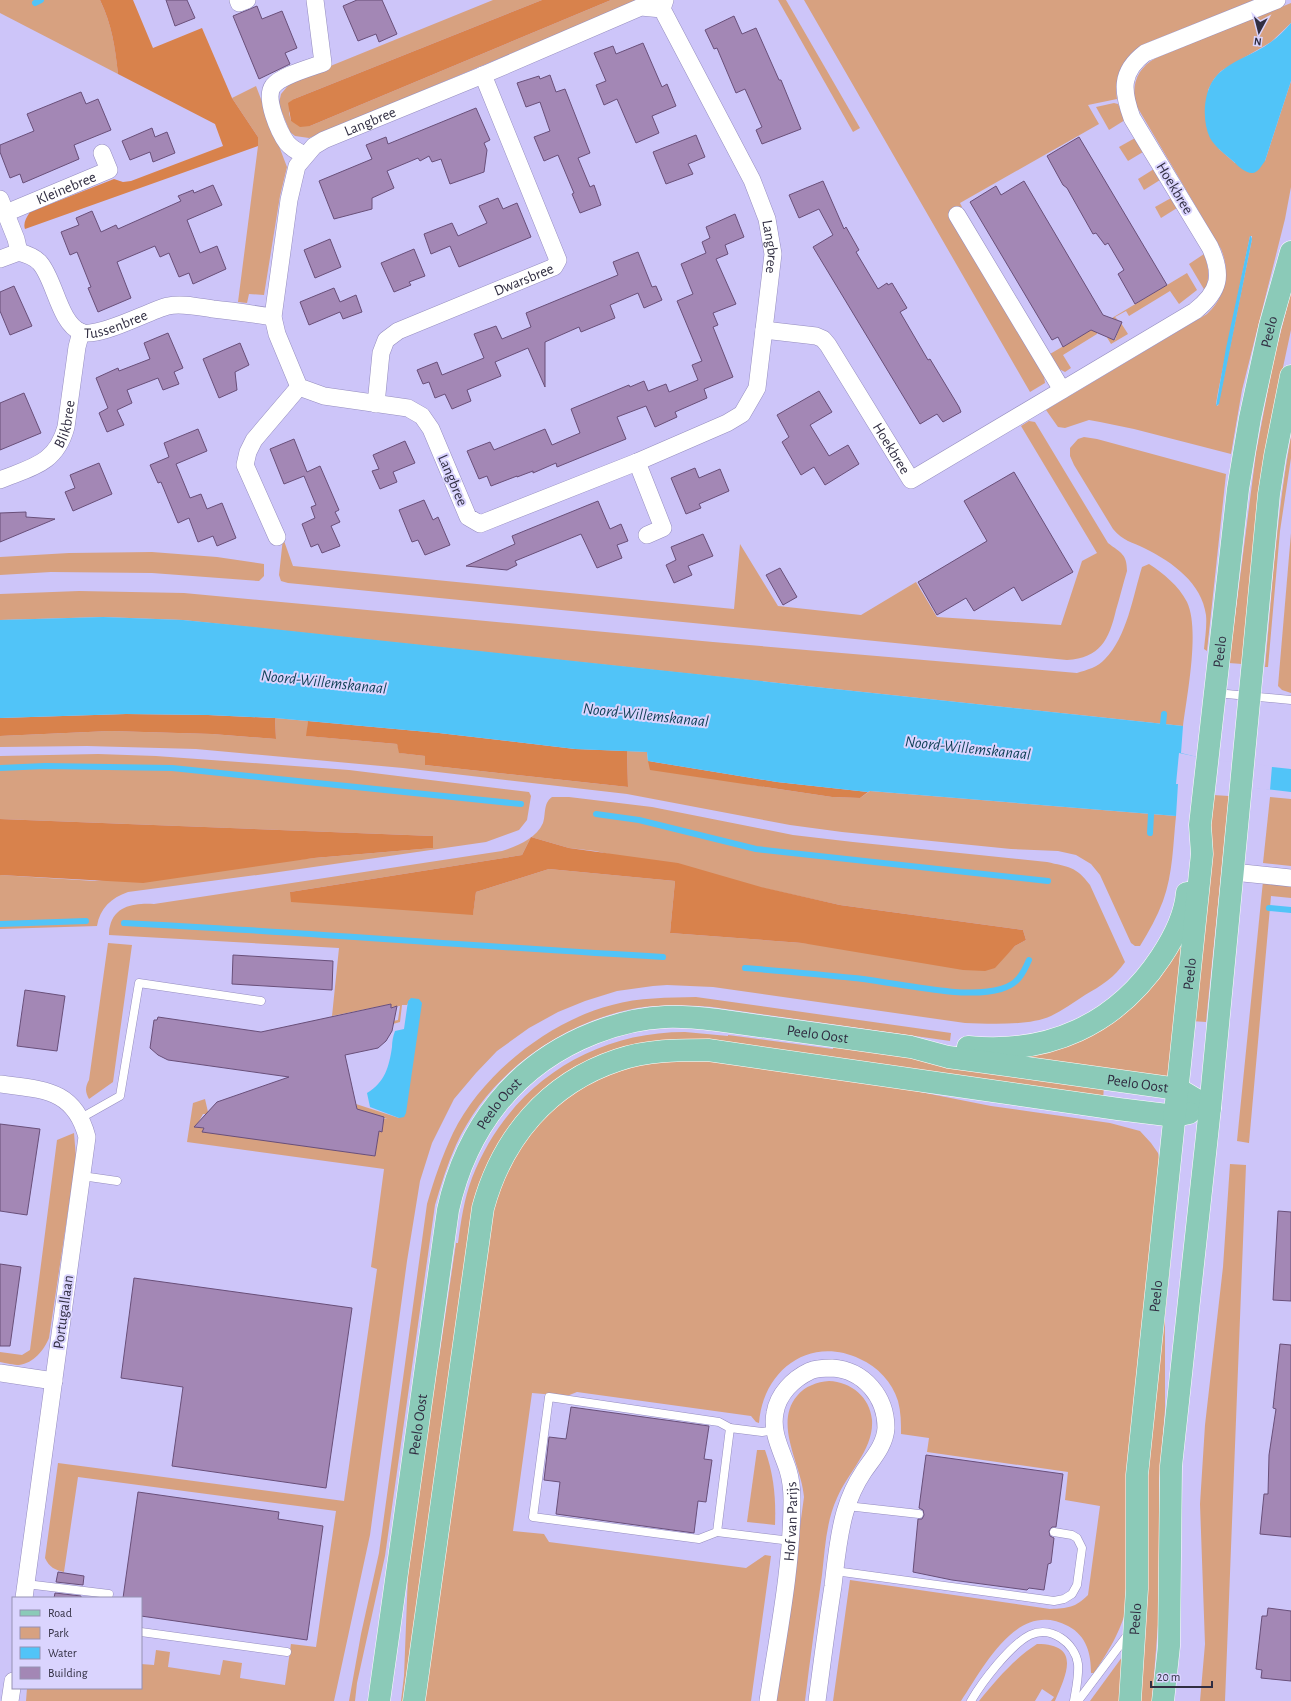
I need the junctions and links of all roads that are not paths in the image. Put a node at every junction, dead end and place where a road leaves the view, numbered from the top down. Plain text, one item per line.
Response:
1 (238, 0) edge
2 (247, 0) edge
3 (315, 0) edge
4 (1277, 0) edge
5 (663, 4) edge
6 (483, 75) junction
7 (102, 153) dead end
8 (305, 155) junction
9 (3, 206) edge
10 (957, 215) dead end
11 (19, 252) junction
12 (1291, 252) edge
13 (0, 259) edge
14 (273, 317) junction
15 (764, 330) junction
16 (81, 332) junction
17 (1291, 376) edge
18 (299, 387) junction
19 (1062, 390) junction
20 (376, 404) junction
21 (637, 462) junction
22 (0, 480) edge
23 (647, 535) dead end
24 (276, 537) dead end
25 (1214, 692) junction
26 (1250, 696) junction
27 (1291, 700) edge
28 (1200, 825) junction
29 (1233, 872) junction
30 (1291, 878) edge
31 (261, 1001) dead end
32 (911, 1047) junction
33 (0, 1084) edge
34 (1178, 1089) junction
35 (1210, 1108) junction
36 (1175, 1116) junction
37 (81, 1118) junction
38 (82, 1176) junction
39 (117, 1181) dead end
40 (0, 1373) edge
41 (54, 1381) junction
42 (730, 1428) junction
43 (775, 1430) junction
44 (847, 1506) junction
45 (919, 1514) dead end
46 (717, 1532) junction
47 (1054, 1532) dead end
48 (791, 1541) junction
49 (835, 1571) junction
50 (25, 1591) edge
51 (108, 1597) edge
52 (1136, 1622) junction
53 (142, 1632) edge
54 (287, 1652) dead end
55 (12, 1688) edge
56 (10, 1701) edge
57 (379, 1701) edge
58 (414, 1701) edge
59 (768, 1701) edge
60 (817, 1701) edge
61 (971, 1701) edge
62 (1074, 1701) edge
63 (1078, 1701) edge
64 (1130, 1701) edge
65 (1163, 1701) edge

1 - 2 street
3 - 8 street
4 - 19 street, Hoekbree
5 - 6 street, Langbree
5 - 15 street, Langbree
6 - 8 street, Langbree
6 - 20 street, Dwarsbree
7 - 9 street, Kleinebree
8 - 14 street, Langbree
9 - 11 street, Kleinebree
10 - 19 street
11 - 13 street
11 - 16 street, Tussenbree
12 - 25 main road, Peelo
14 - 16 street, Tussenbree
14 - 18 street, Langbree
15 - 19 street, Hoekbree
15 - 21 street, Langbree
16 - 22 street, Blikbree
17 - 26 main road
18 - 20 street, Langbree
18 - 24 street
20 - 21 street, Langbree
21 - 23 street
25 - 26 lane
25 - 28 main road, Peelo
26 - 27 lane
26 - 29 main road
28 - 32 main road
28 - 34 main road, Peelo
29 - 30 street
29 - 35 main road
31 - 37 lane
32 - 34 main road, Peelo Oost
32 - 57 main road, Peelo Oost
33 - 37 street, Portugallaan
34 - 35 main road, Peelo Oost
34 - 36 main road, Peelo
35 - 36 main road, Peelo Oost
35 - 65 main road
36 - 52 main road, Peelo
36 - 58 main road, Peelo Oost
37 - 38 street, Portugallaan
38 - 39 lane
38 - 41 street, Portugallaan
40 - 41 street
41 - 50 street, Portugallaan
42 - 43 lane
42 - 46 lane
42 - 46 lane
43 - 44 street, Hof van Parijs
43 - 48 street, Hof van Parijs
44 - 45 lane
44 - 49 street, Hof van Parijs
46 - 48 lane
47 - 49 lane
48 - 59 street, Hof van Parijs
49 - 60 street, Hof van Parijs
50 - 51 lane
52 - 63 lane
52 - 64 main road, Peelo
53 - 54 lane
55 - 56 street
61 - 62 lane

